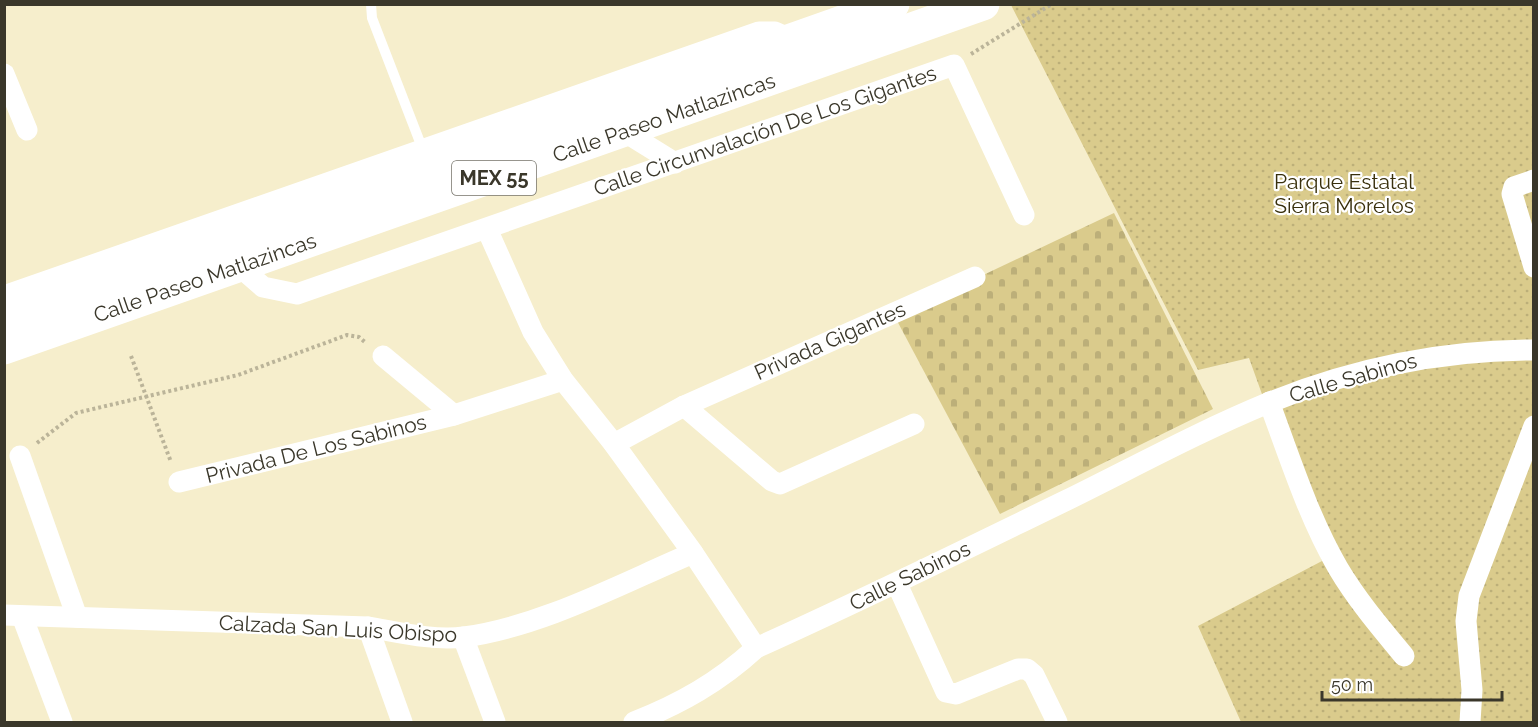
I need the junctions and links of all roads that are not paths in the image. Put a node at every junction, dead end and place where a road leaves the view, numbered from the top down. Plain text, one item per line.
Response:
1 (371, 4) edge
2 (893, 4) edge
3 (983, 4) edge
4 (794, 41) junction
5 (4, 74) edge
6 (27, 130) dead end
7 (625, 132) junction
8 (423, 150) junction
9 (675, 163) junction
10 (1526, 183) edge
11 (1024, 215) dead end
12 (487, 229) junction
13 (239, 266) junction
14 (1533, 267) edge
15 (975, 277) dead end
16 (4, 296) edge
17 (4, 318) edge
18 (4, 348) edge
19 (1533, 350) edge
20 (383, 356) road end
21 (562, 380) junction
22 (1269, 402) junction
23 (684, 406) junction
24 (454, 415) junction
25 (915, 424) dead end
26 (1533, 426) edge
27 (614, 444) junction
28 (20, 456) road end
29 (179, 482) road end
30 (693, 553) junction
31 (897, 584) junction
32 (13, 616) edge
33 (76, 617) junction
34 (368, 627) junction
35 (463, 637) junction
36 (756, 648) junction
37 (1404, 656) dead end
38 (676, 714) edge
39 (62, 723) edge
40 (402, 723) edge
41 (495, 723) edge
42 (634, 723) edge
43 (1057, 723) edge
44 (1470, 723) edge

1 - 8 lane
2 - 4 highway, Calle Paseo Matlazincas / MEX 55
3 - 7 highway, Calle Paseo Matlazincas / MEX 55
4 - 8 street
4 - 17 highway, Calle Paseo Matlazincas / MEX 55
5 - 6 street
7 - 9 street
7 - 13 highway, Calle Paseo Matlazincas / MEX 55
8 - 16 street
9 - 11 street, Calle Circunvalación De Los Gigantes
9 - 12 street, Calle Circunvalación De Los Gigantes
10 - 14 street
12 - 13 street, Calle Circunvalación De Los Gigantes
12 - 21 street
13 - 18 highway, Calle Paseo Matlazincas / MEX 55
15 - 23 street, Privada Gigantes
19 - 22 street, Calle Sabinos
20 - 24 street, Privada De Los Sabinos
21 - 24 street, Privada De Los Sabinos
21 - 27 street
22 - 31 street, Calle Sabinos
22 - 37 street
23 - 25 street
23 - 27 street, Privada Gigantes
24 - 29 street, Privada De Los Sabinos
26 - 44 street
27 - 30 street
28 - 33 street
30 - 35 street, Calzada San Luis Obispo
30 - 36 street
31 - 36 street, Calle Sabinos
31 - 43 street
32 - 33 street, Calzada San Luis Obispo
32 - 39 street
33 - 34 street, Calzada San Luis Obispo
34 - 35 street, Calzada San Luis Obispo
34 - 40 street
35 - 41 street
36 - 38 street, Calle Sabinos
38 - 42 street, Calle Sabinos

